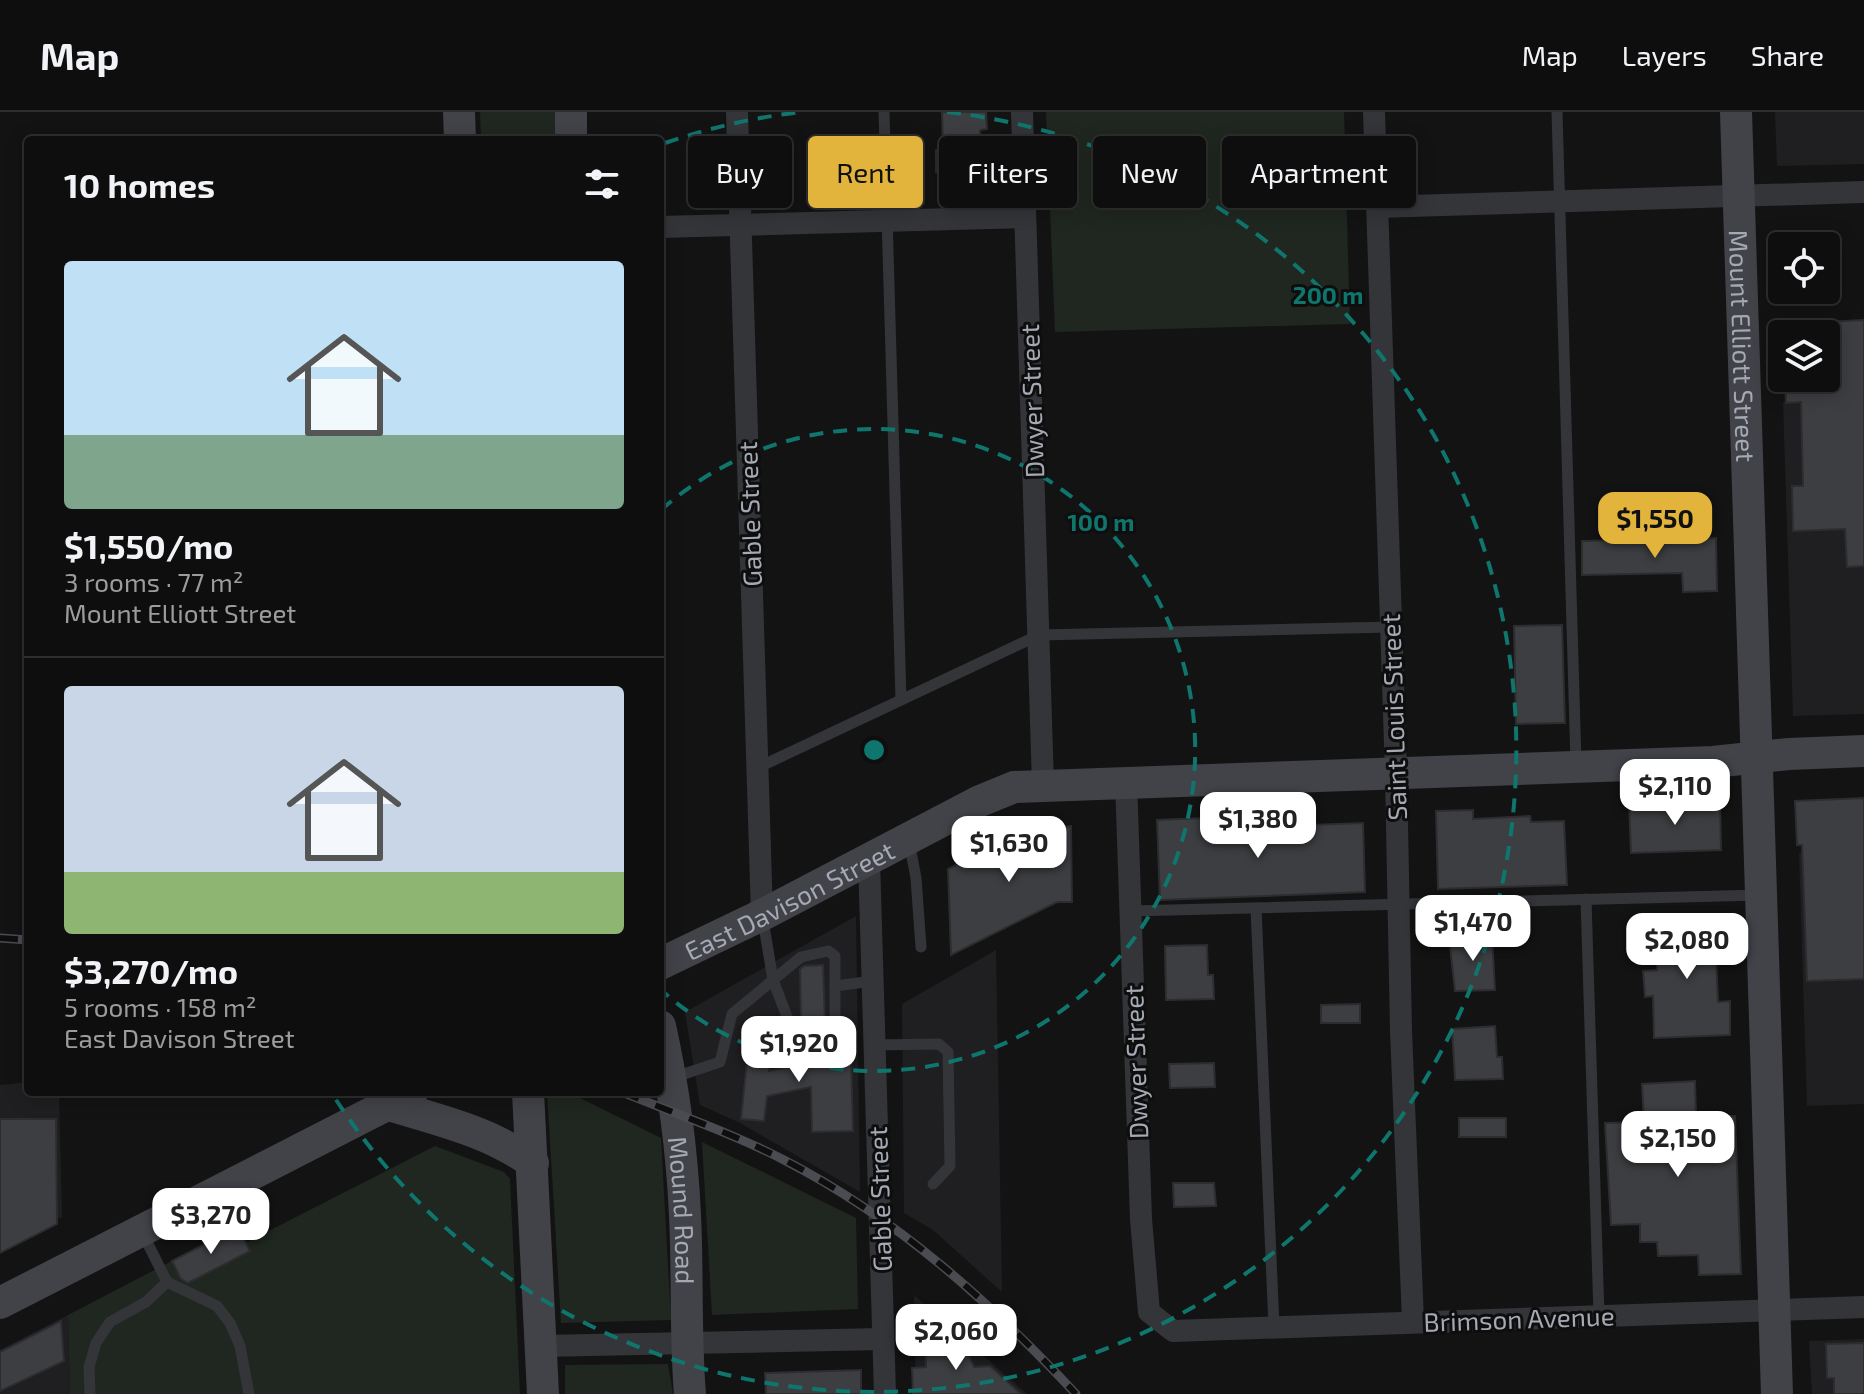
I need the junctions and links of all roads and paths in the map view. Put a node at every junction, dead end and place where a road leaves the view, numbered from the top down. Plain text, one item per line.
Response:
1 (459, 112) edge
2 (571, 112) edge
3 (737, 112) edge
4 (884, 112) edge
5 (1022, 112) edge
6 (1374, 112) edge
7 (1557, 112) edge
8 (1736, 112) edge
9 (460, 136) edge
10 (571, 136) edge
11 (1375, 136) edge
12 (1864, 192) edge
13 (1738, 195) junction
14 (1560, 201) junction
15 (1416, 206) edge
16 (1377, 208) edge
17 (1025, 217) junction
18 (887, 221) junction
19 (740, 224) junction
20 (664, 227) edge
21 (1391, 627) junction
22 (1039, 635) junction
23 (901, 700) junction
24 (1864, 751) edge
25 (1757, 757) junction
26 (1576, 766) junction
27 (757, 768) junction
28 (1396, 773) junction
29 (1126, 781) junction
30 (1043, 785) junction
31 (908, 839) junction
32 (869, 860) junction
33 (1761, 895) junction
34 (1586, 899) junction
35 (1398, 904) junction
36 (1256, 908) junction
37 (1130, 911) junction
38 (762, 915) junction
39 (921, 947) dead end
40 (664, 962) edge
41 (773, 980) junction
42 (873, 981) junction
43 (835, 986) junction
44 (874, 1045) junction
45 (664, 1047) edge
46 (670, 1078) junction
47 (528, 1096) edge
48 (400, 1098) edge
49 (533, 1163) junction
50 (933, 1184) dead end
51 (141, 1231) junction
52 (167, 1282) junction
53 (0, 1303) edge
54 (1864, 1307) edge
55 (1774, 1310) junction
56 (1599, 1316) junction
57 (1413, 1321) junction
58 (1274, 1327) junction
59 (1173, 1331) joint
60 (883, 1339) junction
61 (687, 1343) junction
62 (541, 1346) junction
63 (90, 1394) edge
64 (249, 1394) edge
65 (543, 1394) edge
66 (690, 1394) edge
67 (885, 1394) edge
68 (1777, 1394) edge

1 - 9 main road
2 - 10 main road
3 - 19 street, Gable Street
4 - 18 lane
5 - 17 street, Dwyer Street
6 - 11 street, Saint Louis Street
7 - 14 lane
8 - 13 main road, Mount Elliott Street
12 - 13 street
13 - 14 street
13 - 25 main road, Mount Elliott Street
14 - 15 street
14 - 26 lane
16 - 21 street, Saint Louis Street
17 - 18 street
17 - 22 street, Dwyer Street
18 - 19 street
18 - 23 lane
19 - 20 street
19 - 27 street, Gable Street
21 - 22 lane
21 - 28 street, Saint Louis Street
22 - 23 lane
22 - 30 street, Dwyer Street
23 - 27 lane
24 - 25 main road, East Davison Street
25 - 26 main road, East Davison Street
25 - 33 main road, Mount Elliott Street
26 - 28 main road, East Davison Street
27 - 38 street, Gable Street
28 - 29 main road, East Davison Street
28 - 35 street, Saint Louis Street
29 - 30 main road, East Davison Street
29 - 37 street, Dwyer Street
30 - 31 main road, East Davison Street
31 - 32 main road, East Davison Street
31 - 39 lane
32 - 38 main road, East Davison Street
32 - 42 street, Gable Street
33 - 34 lane
33 - 55 main road, Mount Elliott Street
34 - 35 lane
34 - 56 lane
35 - 36 lane
35 - 57 street, Saint Louis Street
36 - 37 lane
36 - 58 lane
37 - 59 street, Dwyer Street
38 - 40 main road, East Davison Street
38 - 41 lane
41 - 43 lane
41 - 43 lane
41 - 46 lane
42 - 43 lane
42 - 44 street, Gable Street
44 - 50 lane
44 - 60 street, Gable Street
45 - 46 main road, Mound Road
46 - 61 main road, Mound Road
47 - 49 main road
48 - 49 main road
48 - 51 main road
49 - 62 main road
51 - 52 lane
51 - 53 main road
52 - 63 lane
52 - 64 lane
54 - 55 street, Brimson Avenue
55 - 56 street, Brimson Avenue
55 - 68 main road, Mount Elliott Street
56 - 57 street, Brimson Avenue
57 - 58 street, Brimson Avenue
58 - 59 street, Brimson Avenue
60 - 61 street
60 - 67 street, Gable Street
61 - 62 street
61 - 66 main road, Mound Road
62 - 65 main road

